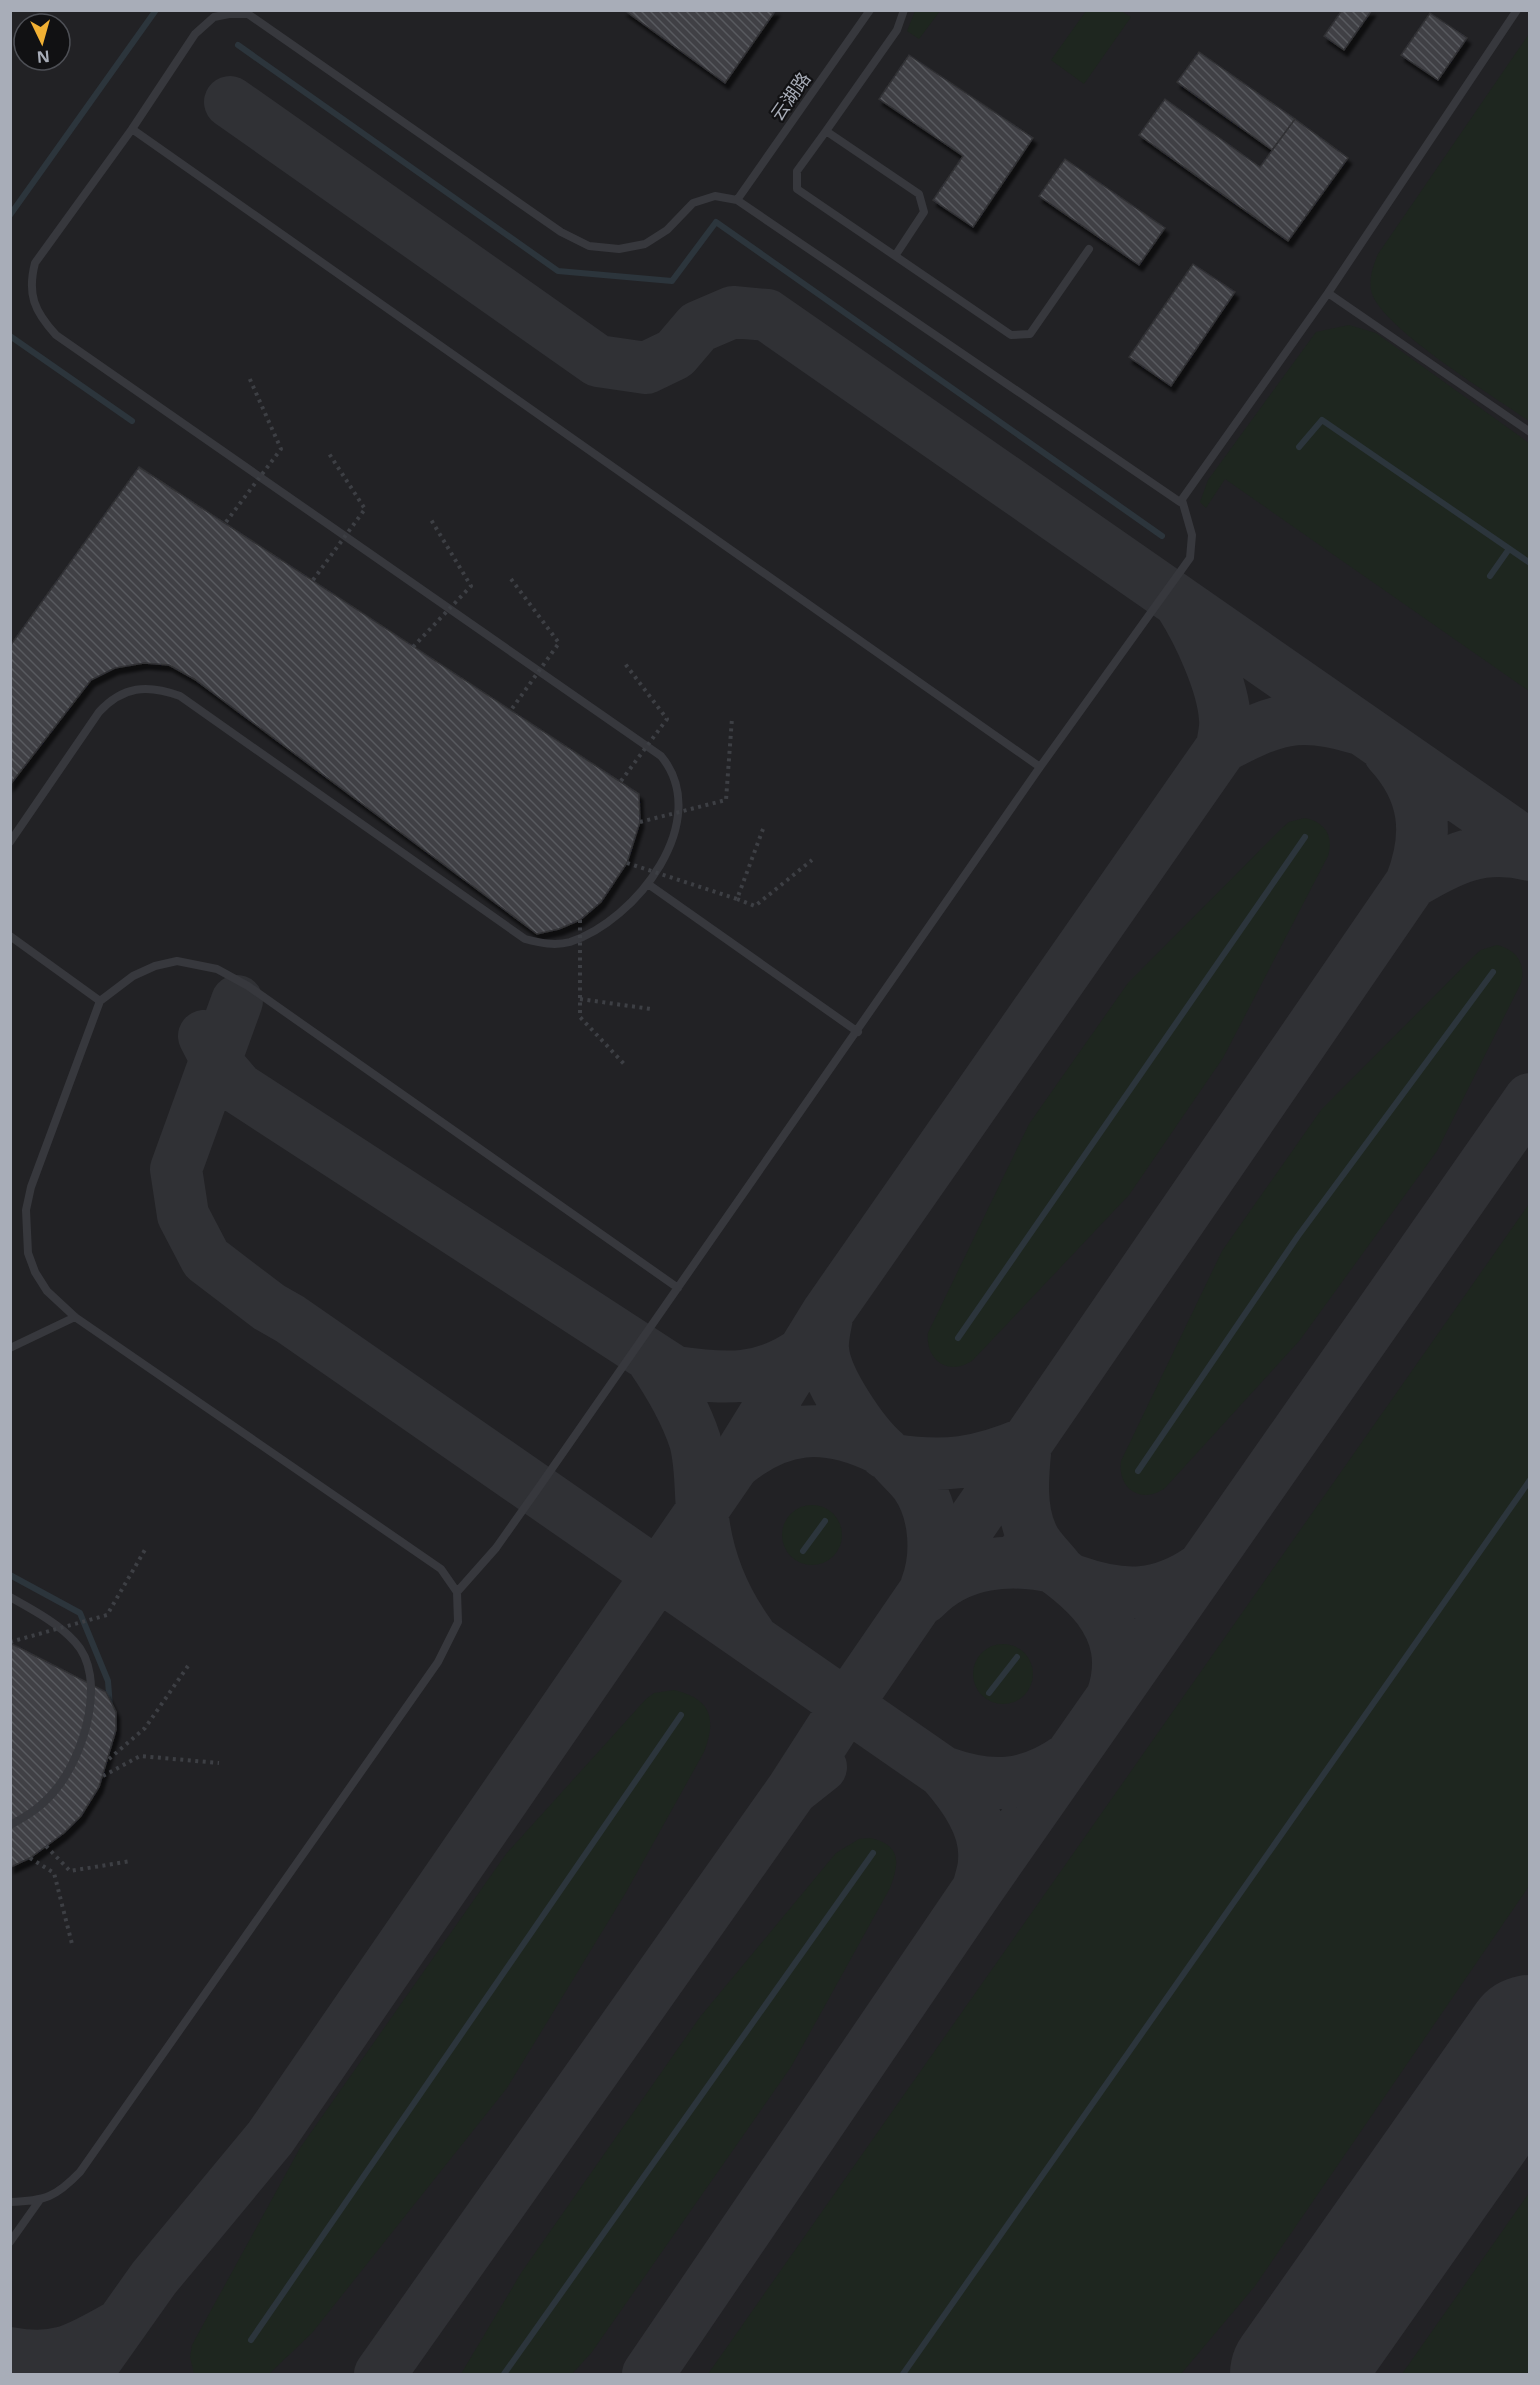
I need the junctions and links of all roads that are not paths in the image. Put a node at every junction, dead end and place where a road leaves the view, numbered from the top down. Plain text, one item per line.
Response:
1 (870, 10) edge
2 (904, 10) edge
3 (1517, 10) edge
4 (132, 129) junction
5 (826, 131) junction
6 (736, 200) junction
7 (1089, 249) dead end
8 (895, 256) junction
9 (1328, 293) junction
10 (1530, 432) edge
11 (1182, 500) junction
12 (1040, 767) junction
13 (10, 842) edge
14 (648, 884) junction
15 (10, 936) edge
16 (100, 1001) junction
17 (858, 1032) junction
18 (678, 1288) junction
19 (75, 1317) junction
20 (10, 1348) edge
21 (457, 1592) junction
22 (10, 1598) edge
23 (10, 1825) edge
24 (39, 2201) junction
25 (10, 2202) edge
26 (10, 2242) edge

1 - 6 lane, 云湖路
2 - 5 lane
3 - 9 lane
4 - 6 lane
4 - 12 lane
4 - 14 lane
5 - 8 lane
5 - 8 lane
6 - 11 lane
7 - 8 lane
9 - 10 lane
9 - 11 lane
11 - 12 lane
12 - 17 lane
13 - 14 lane
14 - 17 lane
15 - 16 lane
16 - 18 lane
16 - 19 lane
17 - 18 lane
18 - 21 lane
19 - 20 lane
19 - 21 lane
21 - 24 lane
22 - 23 lane
24 - 25 lane
24 - 26 lane

